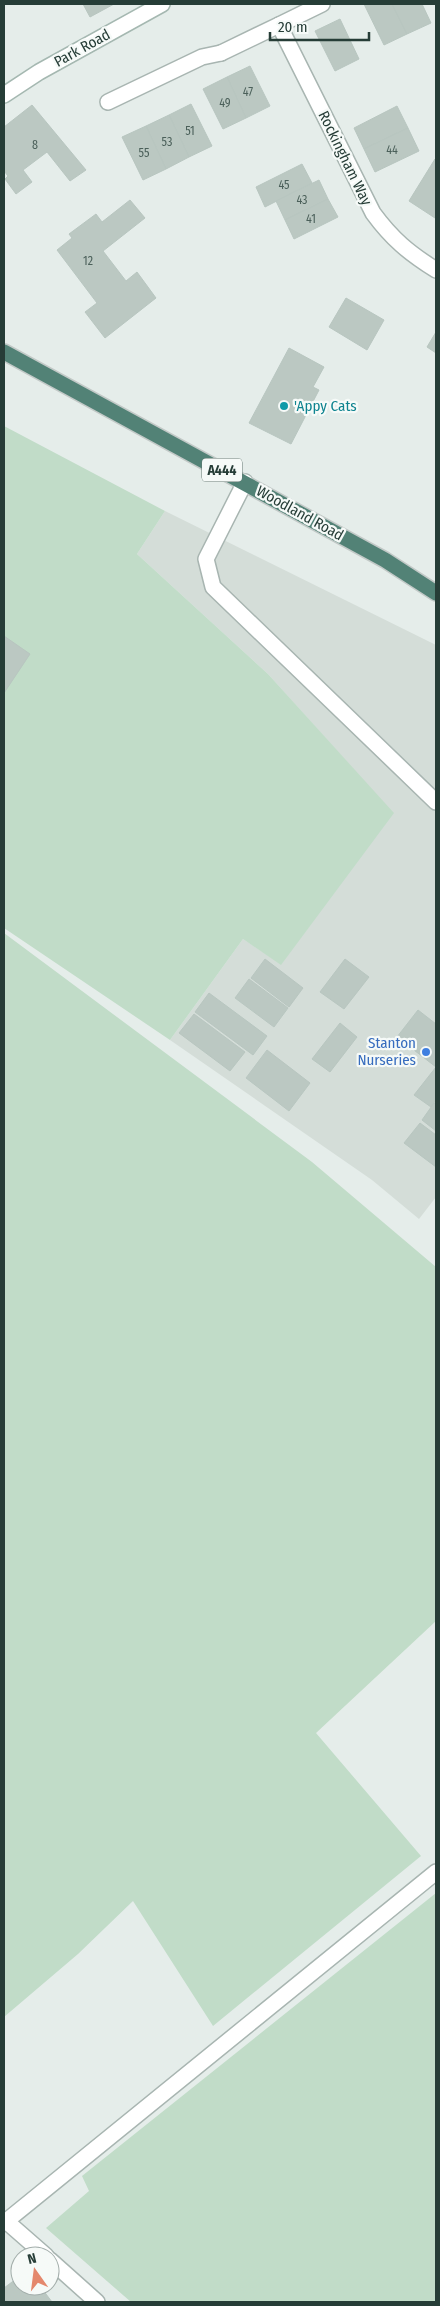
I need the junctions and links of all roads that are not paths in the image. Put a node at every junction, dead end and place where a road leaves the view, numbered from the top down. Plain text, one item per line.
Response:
1 (162, 4) edge
2 (322, 4) edge
3 (279, 25) junction
4 (4, 95) edge
5 (108, 102) dead end
6 (436, 270) edge
7 (4, 352) edge
8 (245, 482) junction
9 (436, 593) edge
10 (436, 802) edge
11 (436, 1872) edge
12 (5, 2222) edge
13 (34, 2246) edge
14 (60, 2269) edge
15 (97, 2302) edge

1 - 4 street, Park Road
2 - 3 street
3 - 5 street
3 - 6 street, Rockingham Way
7 - 8 highway, Woodland Road / A444
8 - 9 highway, Woodland Road / A444
8 - 10 street
11 - 12 street
12 - 13 street
14 - 15 street

